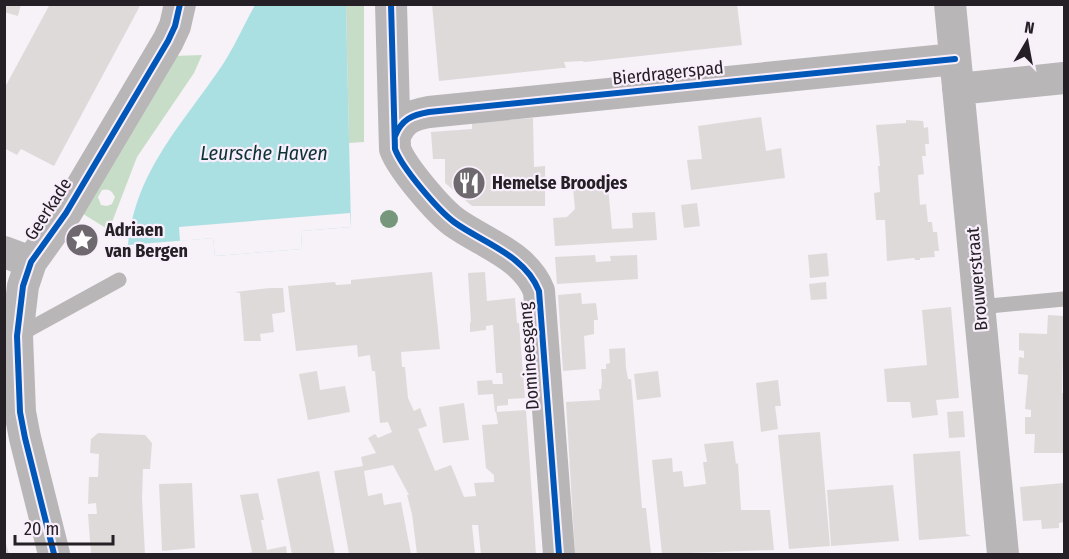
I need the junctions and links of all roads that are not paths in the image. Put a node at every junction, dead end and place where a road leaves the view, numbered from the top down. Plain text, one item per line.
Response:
1 (180, 4) edge
2 (391, 4) edge
3 (950, 4) edge
4 (957, 74) junction
5 (1065, 78) edge
6 (395, 136) junction
7 (18, 257) edge
8 (119, 280) dead end
9 (1065, 299) edge
10 (979, 307) junction
11 (17, 336) junction
12 (54, 555) edge
13 (559, 555) edge
14 (1003, 555) edge

1 - 7 street, Geerkade
2 - 6 street, Domineesgang
3 - 4 street, Brouwerstraat
4 - 5 street, Bierdragerspad
4 - 6 street, Bierdragerspad
4 - 10 street, Brouwerstraat
6 - 13 street, Domineesgang
7 - 11 street, Geerkade
8 - 11 lane
9 - 10 lane
10 - 14 street, Brouwerstraat
11 - 12 street, Geerkade

